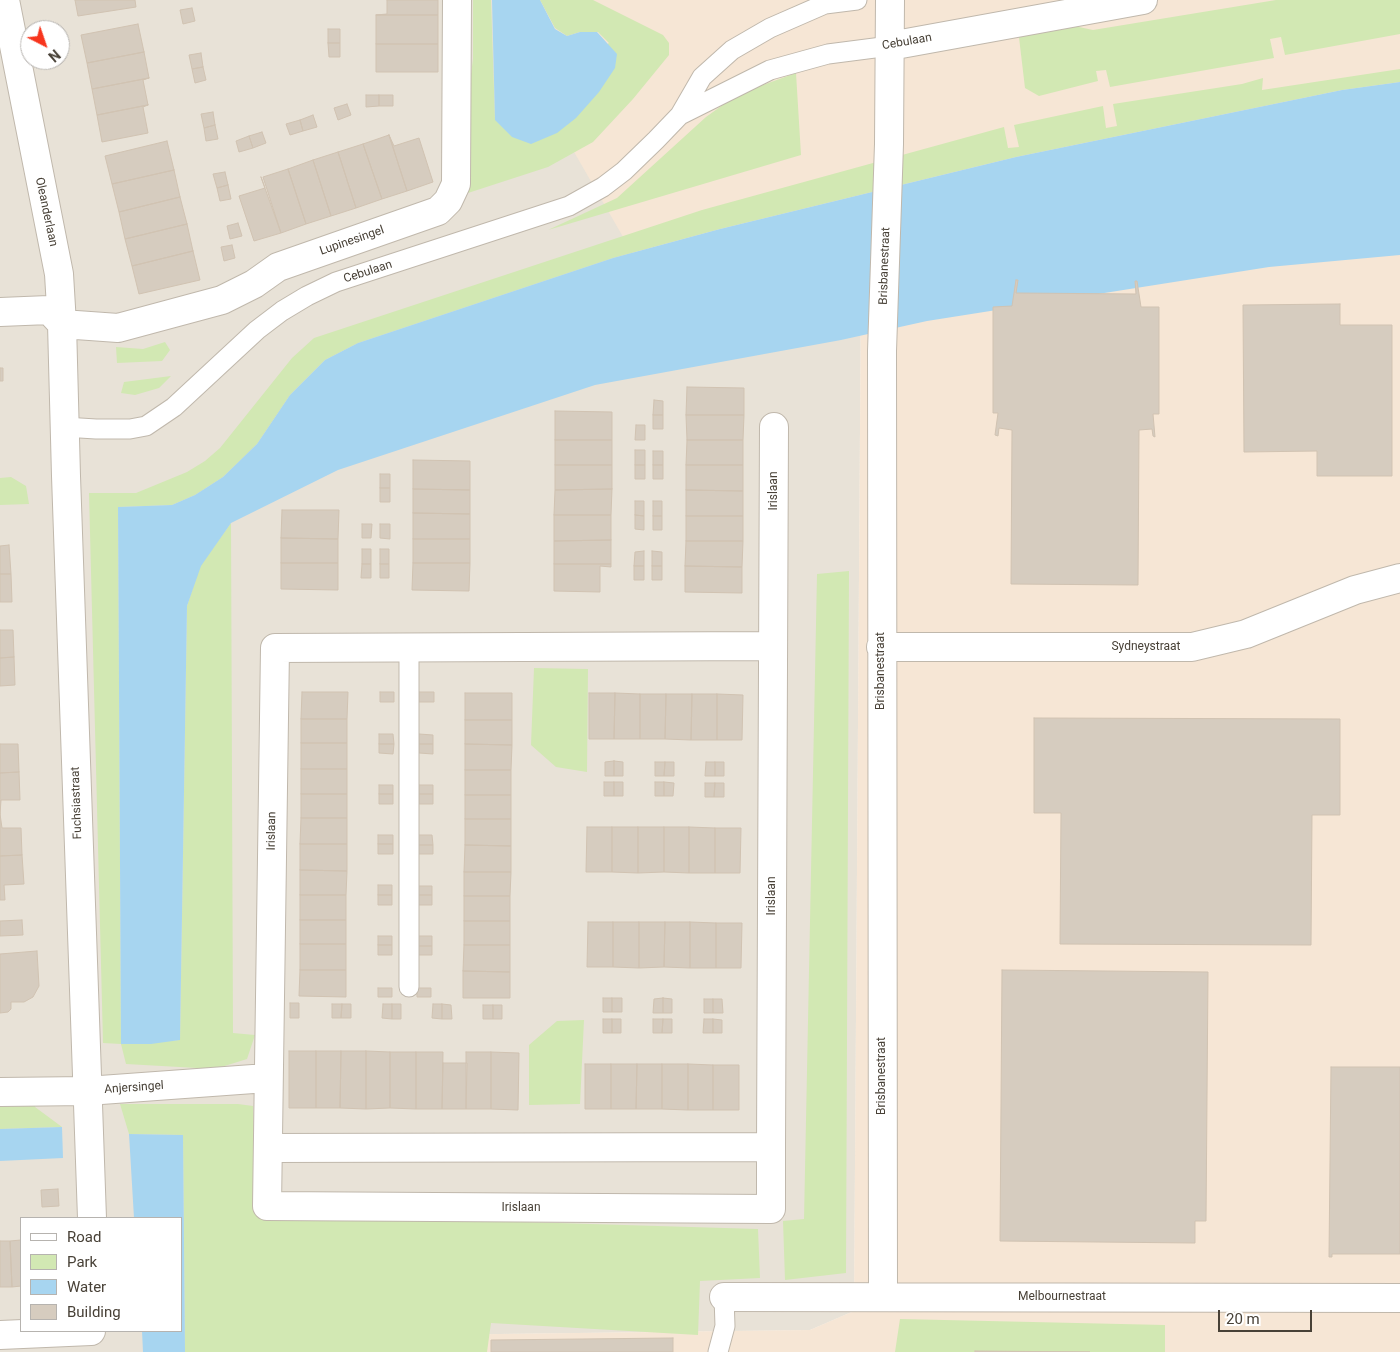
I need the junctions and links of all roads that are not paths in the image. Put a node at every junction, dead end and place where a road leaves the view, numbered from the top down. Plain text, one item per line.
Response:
1 (5, 0) edge
2 (457, 0) edge
3 (857, 0) edge
4 (890, 0) edge
5 (1143, 0) edge
6 (890, 46) junction
7 (680, 115) junction
8 (0, 312) edge
9 (62, 324) junction
10 (64, 427) junction
11 (774, 427) dead end
12 (1400, 578) edge
13 (773, 646) junction
14 (409, 647) junction
15 (881, 647) junction
16 (409, 987) dead end
17 (267, 1078) junction
18 (87, 1091) junction
19 (0, 1092) edge
20 (772, 1147) junction
21 (268, 1148) junction
22 (92, 1217) edge
23 (883, 1296) junction
24 (724, 1297) joint
25 (1400, 1298) edge
26 (70, 1332) edge
27 (93, 1332) edge
28 (0, 1335) edge
29 (96, 1352) edge
30 (718, 1352) edge

1 - 9 street, Oleanderlaan
2 - 9 street, Lupinesingel
3 - 7 lane, Cebulaan
4 - 6 street, Brisbanestraat
5 - 6 street, Cebulaan
6 - 7 lane, Cebulaan
6 - 15 street, Brisbanestraat
7 - 10 lane, Cebulaan
8 - 9 street
9 - 10 street, Oleanderlaan
10 - 18 street, Fuchsiastraat
11 - 13 street, Irislaan
12 - 15 street, Sydneystraat
13 - 14 street, Irislaan
13 - 20 street, Irislaan
14 - 16 lane
14 - 17 street, Irislaan
15 - 23 street, Brisbanestraat
17 - 18 street, Anjersingel
17 - 21 street, Irislaan
18 - 19 street, Anjersingel
18 - 22 street, Fuchsiastraat
20 - 21 street
20 - 21 street, Irislaan
23 - 24 street, Melbournestraat
23 - 25 street, Melbournestraat
24 - 30 lane
26 - 28 street
27 - 29 street

